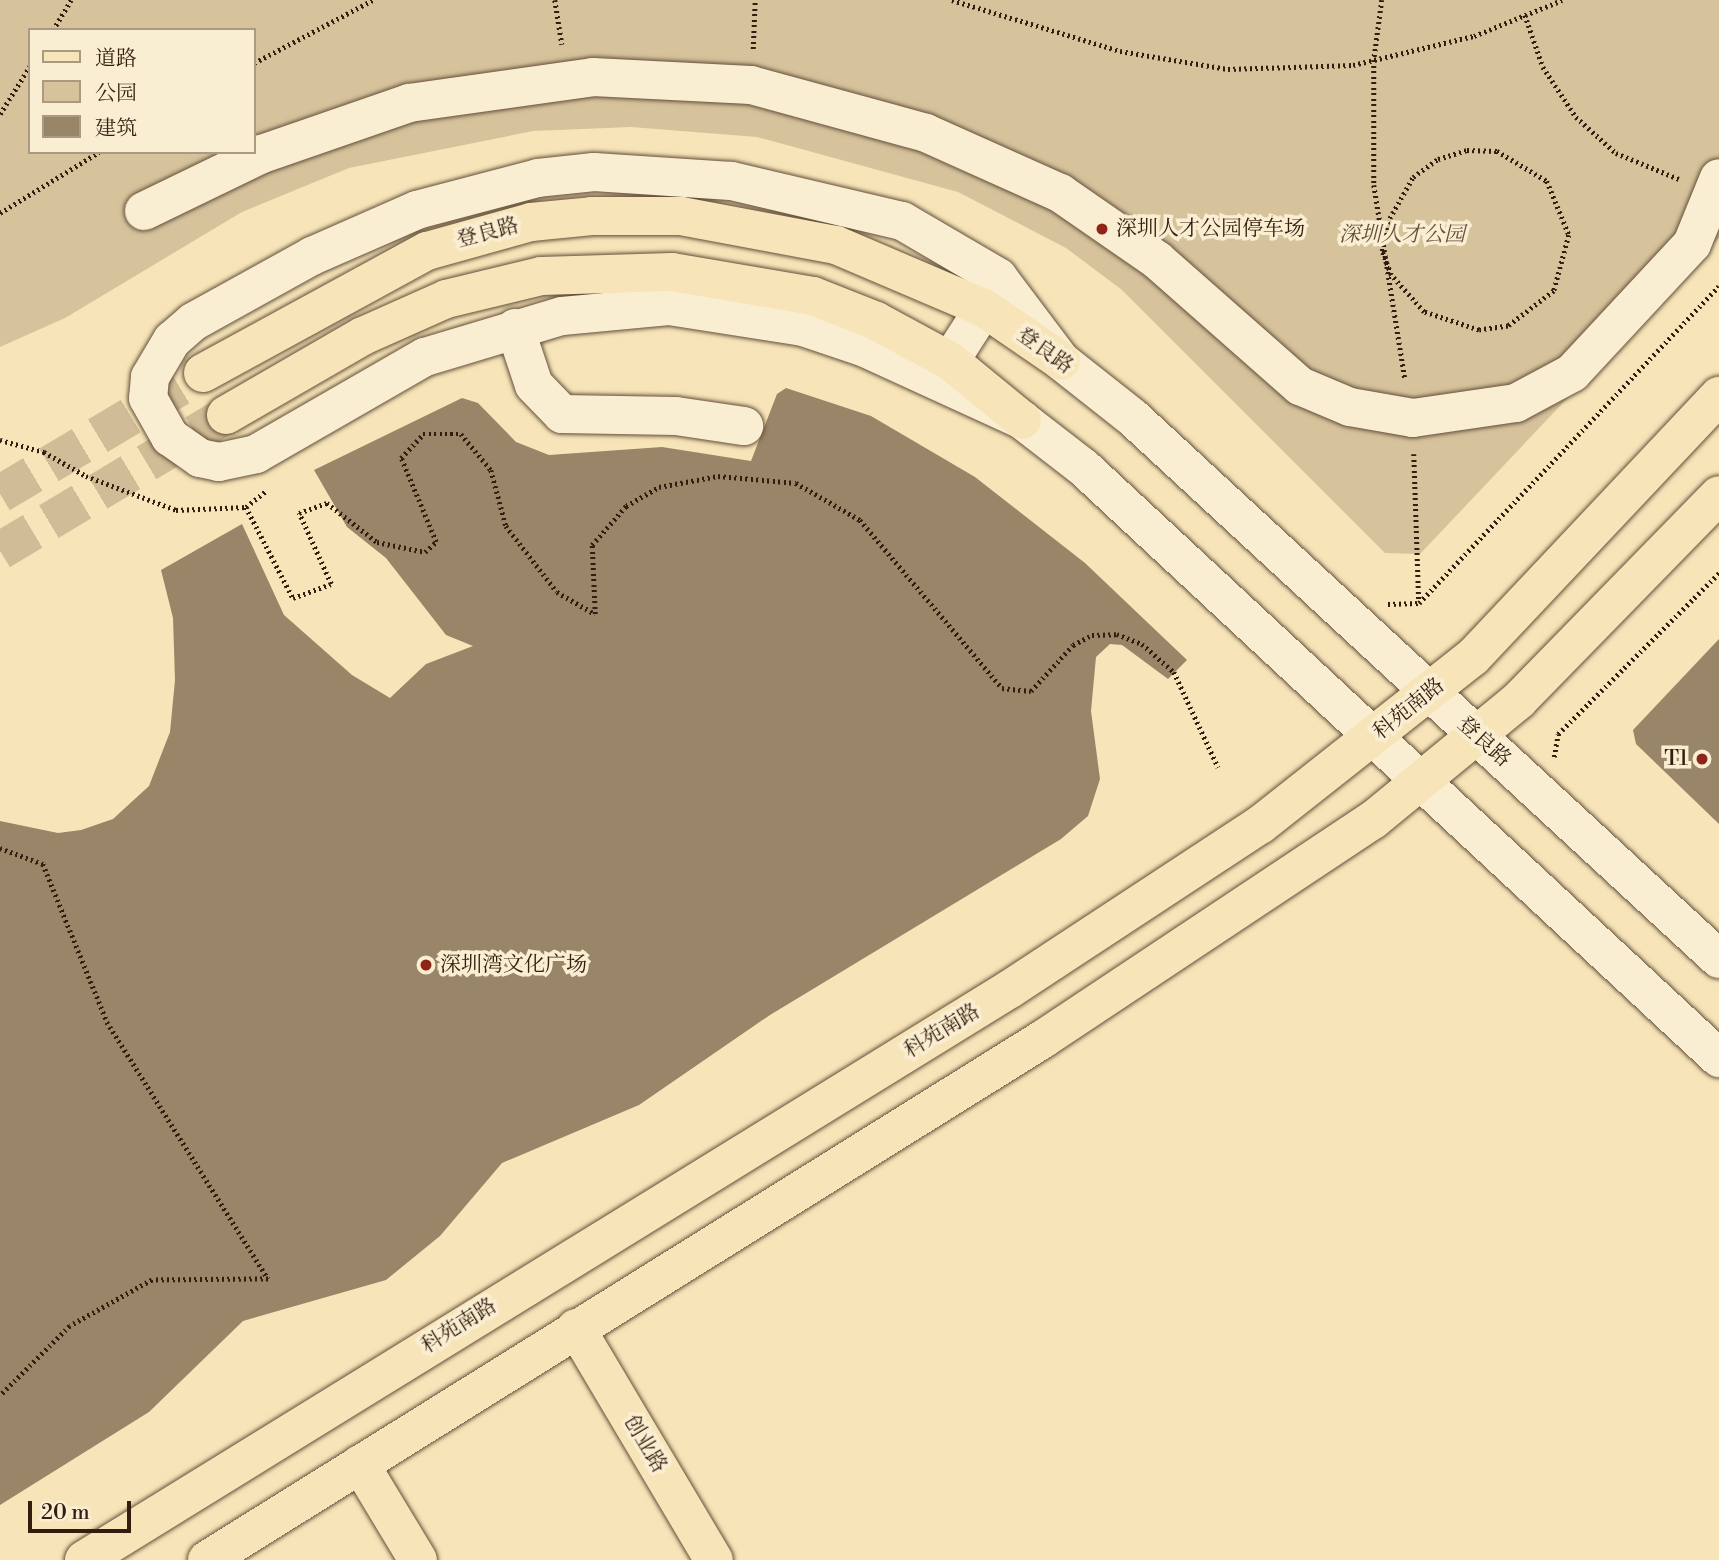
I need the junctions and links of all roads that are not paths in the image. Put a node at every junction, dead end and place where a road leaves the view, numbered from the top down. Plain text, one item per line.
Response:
1 (1718, 182) edge
2 (144, 211) dead end
3 (984, 308) junction
4 (515, 328) junction
5 (950, 361) junction
6 (1061, 361) junction
7 (203, 373) tunnel mouth
8 (1719, 396) edge
9 (226, 415) tunnel mouth
10 (1022, 419) junction
11 (744, 426) dead end
12 (1713, 505) edge
13 (1430, 693) junction
14 (1477, 736) junction
15 (1373, 738) junction
16 (1420, 781) junction
17 (1719, 959) edge
18 (1719, 1058) edge
19 (576, 1328) junction
20 (360, 1464) junction
21 (84, 1560) edge
22 (207, 1560) edge
23 (418, 1560) edge
24 (713, 1560) edge

1 - 2 street
3 - 5 street
3 - 6 main road, 登良路
3 - 7 main road, 登良路
4 - 6 street
4 - 10 street
4 - 11 street
5 - 9 main road
5 - 10 main road
6 - 13 street, 登良路
8 - 13 main road, 科苑南路
10 - 15 street
12 - 14 main road
13 - 14 street, 登良路
13 - 15 main road, 科苑南路
14 - 16 main road
14 - 17 street, 登良路
15 - 16 street
15 - 21 main road, 科苑南路
16 - 18 street
16 - 19 main road
19 - 20 main road
19 - 24 main road, 创业路
20 - 22 main road
20 - 23 main road

